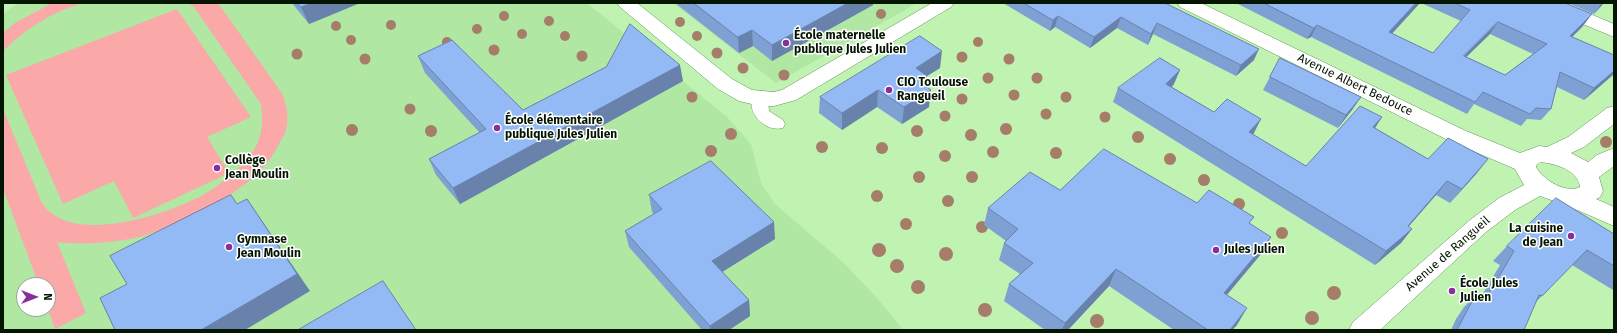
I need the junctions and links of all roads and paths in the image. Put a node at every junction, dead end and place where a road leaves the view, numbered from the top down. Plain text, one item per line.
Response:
1 (626, 3) edge
2 (945, 3) edge
3 (1186, 3) edge
4 (1548, 3) edge
5 (1614, 31) edge
6 (760, 99) junction
7 (1614, 113) edge
8 (777, 124) dead end
9 (1549, 154) junction
10 (1614, 156) edge
11 (1524, 164) junction
12 (1541, 186) junction
13 (1584, 188) junction
14 (1614, 203) edge
15 (1614, 217) edge
16 (1362, 330) edge

1 - 6 street
2 - 6 street
3 - 11 street, Avenue Albert Bedouce
4 - 5 street
6 - 8 lane
7 - 9 street
9 - 11 street
9 - 13 street
10 - 13 street
11 - 12 street
12 - 13 street
12 - 16 street, Avenue de Rangueil
13 - 14 street
13 - 15 street

